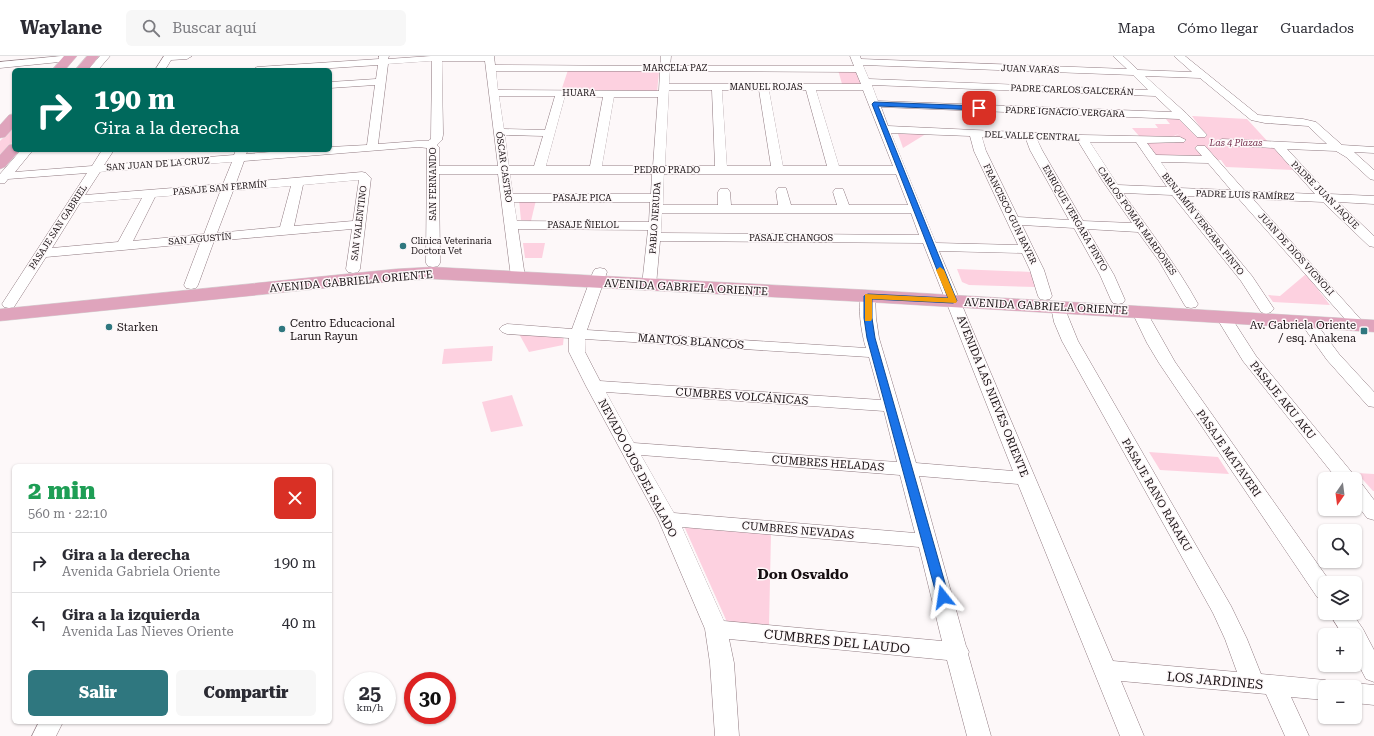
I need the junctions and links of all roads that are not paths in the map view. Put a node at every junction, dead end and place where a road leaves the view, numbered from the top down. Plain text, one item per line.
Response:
1 (6, 56) edge
2 (93, 56) edge
3 (105, 56) edge
4 (186, 56) edge
5 (278, 56) edge
6 (614, 56) edge
7 (666, 56) edge
8 (999, 56) edge
9 (1118, 56) edge
10 (1179, 56) edge
11 (70, 57) edge
12 (169, 57) edge
13 (437, 57) edge
14 (384, 59) edge
15 (0, 60) edge
16 (490, 61) edge
17 (858, 62) edge
18 (0, 65) edge
19 (60, 68) edge
20 (83, 68) edge
21 (95, 68) edge
22 (161, 68) edge
23 (274, 68) edge
24 (293, 68) edge
25 (612, 68) junction
26 (665, 68) junction
27 (1008, 68) junction
28 (1136, 73) junction
29 (1202, 75) junction
30 (381, 82) junction
31 (541, 82) dead end
32 (332, 85) edge
33 (867, 85) junction
34 (717, 87) junction
35 (763, 87) junction
36 (810, 87) junction
37 (1023, 88) junction
38 (664, 90) junction
39 (494, 93) junction
40 (537, 93) junction
41 (561, 93) junction
42 (1158, 93) junction
43 (609, 94) junction
44 (874, 104) junction
45 (1039, 110) junction
46 (1183, 116) junction
47 (12, 120) edge
48 (884, 129) junction
49 (499, 132) junction
50 (550, 133) junction
51 (975, 133) junction
52 (0, 134) edge
53 (1030, 136) junction
54 (1082, 138) junction
55 (1138, 139) junction
56 (1201, 141) junction
57 (431, 145) junction
58 (1277, 146) junction
59 (372, 147) junction
60 (332, 149) edge
61 (1340, 149) junction
62 (1374, 150) edge
63 (12, 152) edge
64 (25, 152) edge
65 (107, 152) edge
66 (173, 152) edge
67 (283, 152) edge
68 (241, 154) edge
69 (1152, 158) junction
70 (1212, 160) junction
71 (167, 163) junction
72 (96, 168) junction
73 (433, 170) junction
74 (504, 170) junction
75 (539, 170) junction
76 (595, 170) junction
77 (659, 170) junction
78 (721, 170) junction
79 (778, 170) junction
80 (834, 170) junction
81 (901, 170) junction
82 (2, 174) edge
83 (1374, 176) edge
84 (364, 177) joint
85 (298, 182) junction
86 (228, 187) junction
87 (1115, 189) junction
88 (782, 191) dead end
89 (724, 192) dead end
90 (839, 192) dead end
91 (1176, 192) junction
92 (150, 194) junction
93 (1242, 194) junction
94 (508, 198) junction
95 (1326, 198) junction
96 (76, 200) junction
97 (1374, 200) edge
98 (656, 204) junction
99 (725, 209) junction
100 (785, 209) junction
101 (844, 209) junction
102 (916, 209) junction
103 (1014, 221) junction
104 (359, 224) junction
105 (1078, 224) junction
106 (512, 225) junction
107 (1143, 228) junction
108 (286, 231) junction
109 (655, 232) junction
110 (209, 238) junction
111 (930, 243) junction
112 (1374, 243) edge
113 (123, 246) junction
114 (1027, 249) junction
115 (41, 253) junction
116 (433, 263) junction
117 (353, 270) junction
118 (518, 272) junction
119 (598, 277) junction
120 (650, 280) junction
121 (191, 284) junction
122 (868, 296) junction
123 (951, 296) junction
124 (1118, 300) junction
125 (1052, 302) junction
126 (1191, 304) junction
127 (3, 308) edge
128 (1266, 309) junction
129 (1140, 312) junction
130 (1224, 317) junction
131 (1364, 320) edge
132 (1308, 322) junction
133 (507, 329) dead end
134 (578, 333) junction
135 (876, 353) junction
136 (594, 386) junction
137 (1374, 402) edge
138 (891, 406) junction
139 (629, 448) junction
140 (908, 469) junction
141 (1341, 472) edge
142 (1026, 478) junction
143 (1362, 498) edge
144 (1374, 513) edge
145 (668, 519) junction
146 (928, 541) junction
147 (1318, 581) edge
148 (716, 629) junction
149 (1362, 649) edge
150 (958, 652) junction
151 (1105, 670) junction
152 (1374, 672) edge
153 (1263, 684) junction
154 (1318, 689) edge
155 (1362, 693) edge
156 (1374, 694) edge
157 (50, 724) edge
158 (44, 736) edge
159 (727, 736) edge
160 (979, 736) edge
161 (1132, 736) edge
162 (1297, 736) edge

1 - 15 street
2 - 20 main road
3 - 21 street
4 - 12 street
5 - 23 street
6 - 25 street
7 - 26 street, PABLO NERUDA
8 - 27 street
9 - 28 street, JUAN DE DIOS VIGNOLI
10 - 29 street
11 - 18 street
11 - 19 main road
12 - 22 street
13 - 14 street, MARCELA PAZ
13 - 16 street, MARCELA PAZ
13 - 57 street, SAN FERNANDO
14 - 24 street, MARCELA PAZ
14 - 30 street
16 - 25 street, MARCELA PAZ
16 - 39 street, ÓSCAR CASTRO
17 - 26 street, MARCELA PAZ
17 - 27 street, JUAN VARAS
17 - 33 street, AVENIDA LAS NIEVES ORIENTE
25 - 26 street, MARCELA PAZ
26 - 38 street, PABLO NERUDA
27 - 28 street, JUAN VARAS
27 - 37 street
28 - 29 street, JUAN VARAS
28 - 42 street, JUAN DE DIOS VIGNOLI
29 - 61 street
30 - 32 street
30 - 59 street
31 - 40 street
33 - 36 street, MANUEL ROJAS
33 - 37 street, PADRE CARLOS GALCERÁN
33 - 44 street, AVENIDA LAS NIEVES ORIENTE
34 - 35 street, MANUEL ROJAS
34 - 38 street, MANUEL ROJAS
34 - 78 street
35 - 36 street, MANUEL ROJAS
35 - 79 street
36 - 80 street
37 - 42 street, PADRE CARLOS GALCERÁN
37 - 45 street
38 - 43 street, HUARA
38 - 77 street, PABLO NERUDA
39 - 40 street, HUARA
39 - 49 street, ÓSCAR CASTRO
40 - 41 street, HUARA
41 - 43 street, HUARA
41 - 50 street
42 - 46 street, JUAN DE DIOS VIGNOLI
43 - 76 street
44 - 45 street, PADRE IGNACIO VERGARA
44 - 48 street, AVENIDA LAS NIEVES ORIENTE
45 - 46 street, PADRE IGNACIO VERGARA
46 - 56 street, JUAN DE DIOS VIGNOLI
47 - 52 main road
48 - 51 street, DEL VALLE CENTRAL
48 - 81 street, AVENIDA LAS NIEVES ORIENTE
49 - 50 street
49 - 74 street, ÓSCAR CASTRO
50 - 75 street
51 - 53 street, DEL VALLE CENTRAL
51 - 103 street, FRANCISCO GUN BAYER
53 - 54 street, DEL VALLE CENTRAL
53 - 105 street, ENRIQUE VERGARA PINTO
54 - 55 street, DEL VALLE CENTRAL
54 - 87 street, CARLOS POMAR MARDONES
55 - 56 street, DEL VALLE CENTRAL
55 - 69 street, BENJAMÍN VERGARA PINTO
56 - 58 street
56 - 70 street, JUAN DE DIOS VIGNOLI
57 - 59 street, SAN JUAN DE LA CRUZ
57 - 73 street, SAN FERNANDO
58 - 61 street
58 - 95 street, PADRE JUAN JAQUE
59 - 60 street, SAN JUAN DE LA CRUZ
61 - 62 street
61 - 83 street
63 - 82 main road
64 - 82 street
65 - 72 street, PASAJE SAN GABRIEL
66 - 71 street
67 - 68 street, SAN JUAN DE LA CRUZ
68 - 71 street, SAN JUAN DE LA CRUZ
68 - 86 street
69 - 70 street
69 - 91 street, BENJAMÍN VERGARA PINTO
70 - 93 street, JUAN DE DIOS VIGNOLI
71 - 72 street, SAN JUAN DE LA CRUZ
72 - 82 street, SAN JUAN DE LA CRUZ
72 - 96 street, PASAJE SAN GABRIEL
73 - 74 street, PEDRO PRADO
73 - 116 street, SAN FERNANDO
74 - 75 street, PEDRO PRADO
74 - 94 street, ÓSCAR CASTRO
75 - 76 street, PEDRO PRADO
76 - 77 street, PEDRO PRADO
77 - 78 street, PEDRO PRADO
77 - 98 street, PABLO NERUDA
78 - 79 street, PEDRO PRADO
79 - 80 street, PEDRO PRADO
80 - 81 street, PEDRO PRADO
81 - 102 street, AVENIDA LAS NIEVES ORIENTE
84 - 85 street, PASAJE SAN FERMÍN
84 - 104 street, SAN VALENTINO
85 - 86 street, PASAJE SAN FERMÍN
85 - 108 street
86 - 92 street, PASAJE SAN FERMÍN
86 - 110 street
87 - 91 street, PADRE LUIS RAMÍREZ
87 - 107 street, CARLOS POMAR MARDONES
88 - 100 street
89 - 99 street
90 - 101 street
91 - 93 street, PADRE LUIS RAMÍREZ
91 - 128 street, BENJAMÍN VERGARA PINTO
92 - 96 street, PASAJE SAN FERMÍN
92 - 113 street
93 - 95 street, PADRE LUIS RAMÍREZ
93 - 131 street, JUAN DE DIOS VIGNOLI
94 - 98 street, PASAJE PICA
94 - 106 street, ÓSCAR CASTRO
95 - 97 street, PADRE LUIS RAMÍREZ
95 - 112 street, PADRE JUAN JAQUE
96 - 115 street, PASAJE SAN GABRIEL
98 - 99 street, PASAJE PICA
98 - 109 street, PABLO NERUDA
99 - 100 street, PASAJE PICA
100 - 101 street, PASAJE PICA
101 - 102 street, PASAJE PICA
102 - 111 street, AVENIDA LAS NIEVES ORIENTE
103 - 105 street
103 - 114 street, FRANCISCO GUN BAYER
104 - 108 street, SAN AGUSTÍN
104 - 117 street, SAN VALENTINO
105 - 107 street
105 - 124 street, ENRIQUE VERGARA PINTO
106 - 109 street, PASAJE ÑIELOL
106 - 118 street, ÓSCAR CASTRO
107 - 126 street, CARLOS POMAR MARDONES
108 - 110 street, SAN AGUSTÍN
109 - 111 street, PASAJE CHANGOS
109 - 120 street, PABLO NERUDA
110 - 113 street, SAN AGUSTÍN
110 - 121 street
111 - 114 street, PASAJE CHANGOS
111 - 123 street, AVENIDA LAS NIEVES ORIENTE
113 - 115 street, SAN AGUSTÍN
114 - 125 street, FRANCISCO GUN BAYER
115 - 127 street, PASAJE SAN GABRIEL
116 - 117 main road, AVENIDA GABRIELA ORIENTE
116 - 118 main road, AVENIDA GABRIELA ORIENTE
117 - 121 main road, AVENIDA GABRIELA ORIENTE
118 - 119 main road, AVENIDA GABRIELA ORIENTE
118 - 127 main road, AVENIDA GABRIELA ORIENTE
119 - 120 main road, AVENIDA GABRIELA ORIENTE
119 - 134 street, NEVADO OJOS DEL SALADO
120 - 122 main road, AVENIDA GABRIELA ORIENTE
120 - 123 main road, AVENIDA GABRIELA ORIENTE
121 - 127 main road, AVENIDA GABRIELA ORIENTE
122 - 123 main road, AVENIDA GABRIELA ORIENTE
122 - 135 street
123 - 125 main road, AVENIDA GABRIELA ORIENTE
123 - 142 street, AVENIDA LAS NIEVES ORIENTE
124 - 125 main road, AVENIDA GABRIELA ORIENTE
124 - 126 main road, AVENIDA GABRIELA ORIENTE
125 - 129 main road, AVENIDA GABRIELA ORIENTE
125 - 153 street, PASAJE RANO RARAKU
126 - 128 main road, AVENIDA GABRIELA ORIENTE
128 - 131 main road, AVENIDA GABRIELA ORIENTE
129 - 130 main road, AVENIDA GABRIELA ORIENTE
129 - 147 street, PASAJE MATAVERI
130 - 132 main road, AVENIDA GABRIELA ORIENTE
130 - 141 street, PASAJE AKU AKU
131 - 132 main road, AVENIDA GABRIELA ORIENTE
132 - 137 street
133 - 134 street, MANTOS BLANCOS
134 - 135 street, MANTOS BLANCOS
134 - 136 street, NEVADO OJOS DEL SALADO
135 - 138 street
136 - 138 street, CUMBRES VOLCÁNICAS
136 - 139 street, NEVADO OJOS DEL SALADO
138 - 140 street
139 - 140 street, CUMBRES HELADAS
139 - 145 street, NEVADO OJOS DEL SALADO
140 - 142 street, CUMBRES HELADAS
140 - 146 street
142 - 151 street, AVENIDA LAS NIEVES ORIENTE
143 - 144 street
145 - 146 street, CUMBRES NEVADAS
145 - 148 street, NEVADO OJOS DEL SALADO
146 - 150 street
148 - 150 street, CUMBRES DEL LAUDO
148 - 159 street, NEVADO OJOS DEL SALADO
149 - 152 street
150 - 160 street
151 - 153 street, LOS JARDINES
151 - 161 street, AVENIDA LAS NIEVES ORIENTE
153 - 154 street, LOS JARDINES
153 - 162 street, PASAJE RANO RARAKU
155 - 156 street
157 - 158 street

